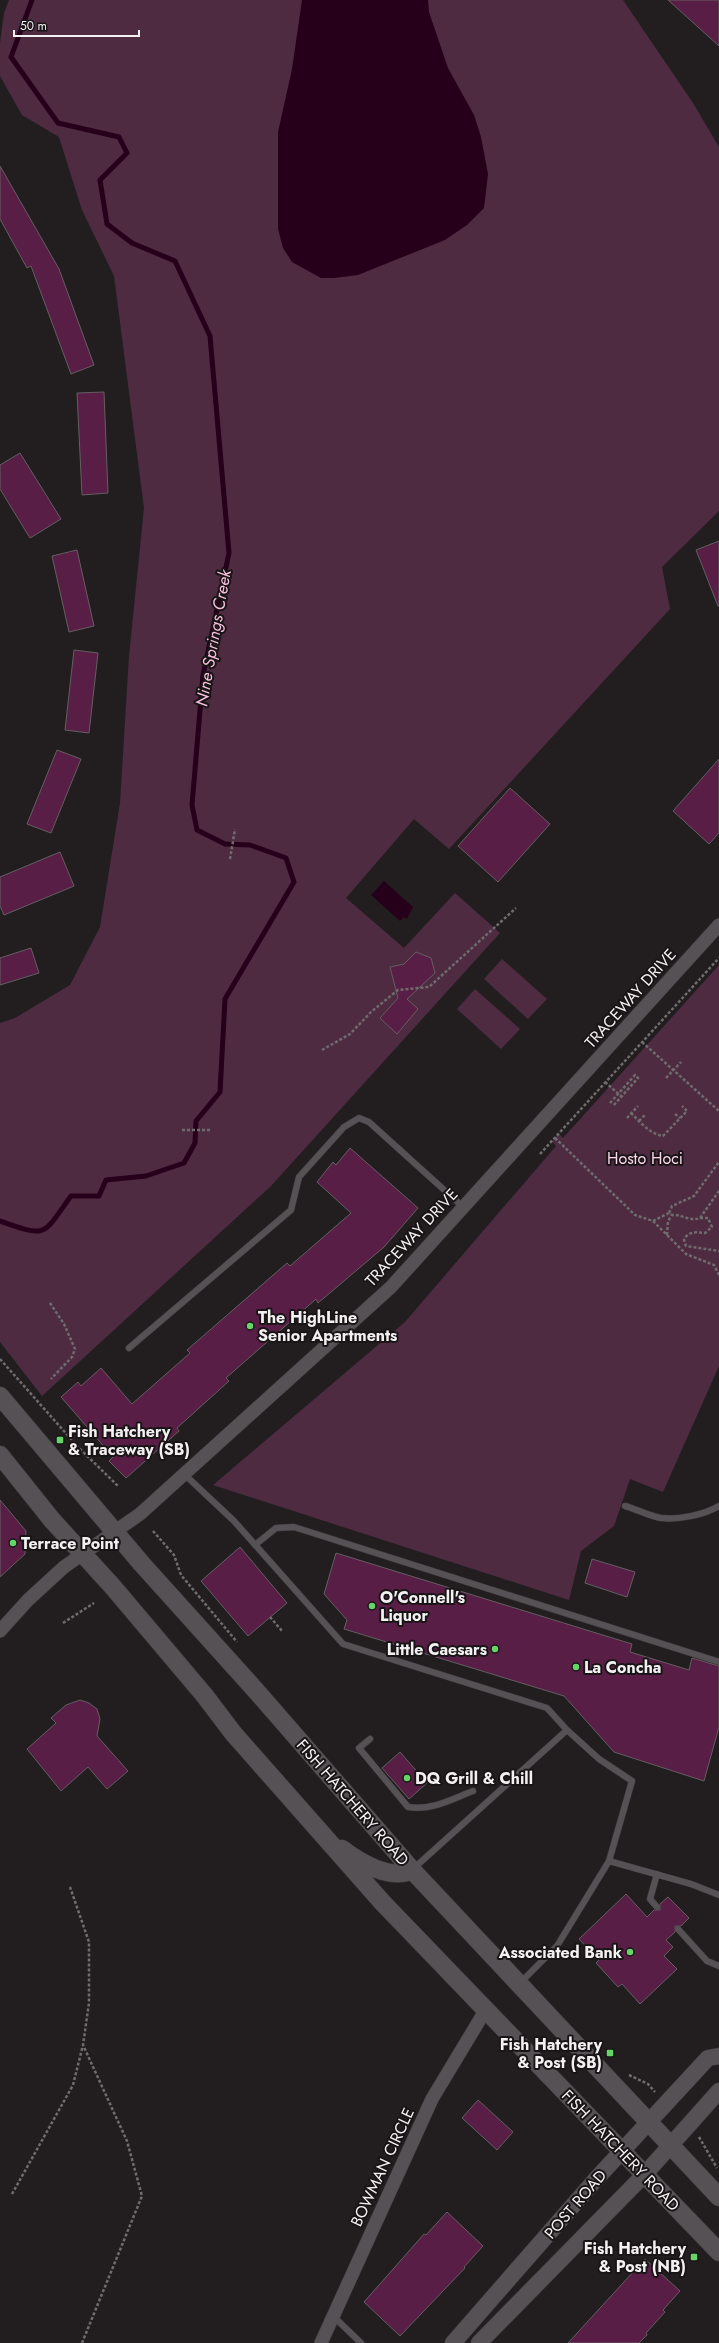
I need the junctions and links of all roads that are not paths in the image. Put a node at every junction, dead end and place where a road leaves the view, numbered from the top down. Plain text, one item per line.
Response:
1 (719, 925) edge
2 (463, 1207) junction
3 (129, 1348) dead end
4 (0, 1396) edge
5 (0, 1455) edge
6 (184, 1474) junction
7 (625, 1506) dead end
8 (719, 1506) edge
9 (115, 1531) junction
10 (255, 1545) junction
11 (84, 1554) junction
12 (0, 1631) edge
13 (719, 1662) edge
14 (567, 1730) junction
15 (370, 1740) dead end
16 (473, 1790) dead end
17 (319, 1831) junction
18 (609, 1861) junction
19 (412, 1870) junction
20 (657, 1874) junction
21 (719, 1895) edge
22 (657, 1907) dead end
23 (678, 1929) dead end
24 (719, 1966) edge
25 (518, 1986) junction
26 (485, 2010) junction
27 (719, 2056) edge
28 (719, 2091) edge
29 (648, 2123) junction
30 (670, 2146) junction
31 (622, 2151) junction
32 (645, 2174) junction
33 (719, 2196) edge
34 (719, 2252) edge
35 (332, 2315) junction
36 (321, 2343) edge
37 (361, 2343) edge
38 (453, 2343) edge
39 (478, 2343) edge

1 - 2 street, TRACEWAY DRIVE
2 - 3 lane
2 - 6 street, TRACEWAY DRIVE
4 - 9 main road, FISH HATCHERY ROAD
5 - 11 main road, FISH HATCHERY ROAD
6 - 9 street, TRACEWAY DRIVE
6 - 10 lane
7 - 8 lane
9 - 11 street, TRACEWAY DRIVE
9 - 19 main road, FISH HATCHERY ROAD
10 - 13 lane
10 - 14 lane
11 - 12 street, TRACEWAY DRIVE
11 - 17 main road, FISH HATCHERY ROAD
14 - 18 lane
14 - 19 lane
15 - 16 lane
17 - 19 main road
17 - 26 main road, FISH HATCHERY ROAD
18 - 20 lane
18 - 25 lane
19 - 25 main road, FISH HATCHERY ROAD
20 - 21 lane
20 - 22 lane
23 - 24 lane
25 - 29 main road, FISH HATCHERY ROAD
26 - 31 main road, FISH HATCHERY ROAD
26 - 35 street, BOWMAN CIRCLE
27 - 29 street, POST ROAD
28 - 30 street, POST ROAD
29 - 30 main road, FISH HATCHERY ROAD
29 - 31 street, POST ROAD
30 - 32 street, POST ROAD
30 - 33 main road, FISH HATCHERY ROAD
31 - 32 main road, FISH HATCHERY ROAD
31 - 38 street, POST ROAD
32 - 34 main road, FISH HATCHERY ROAD
32 - 39 street, POST ROAD
35 - 36 street, BOWMAN CIRCLE
35 - 37 lane

